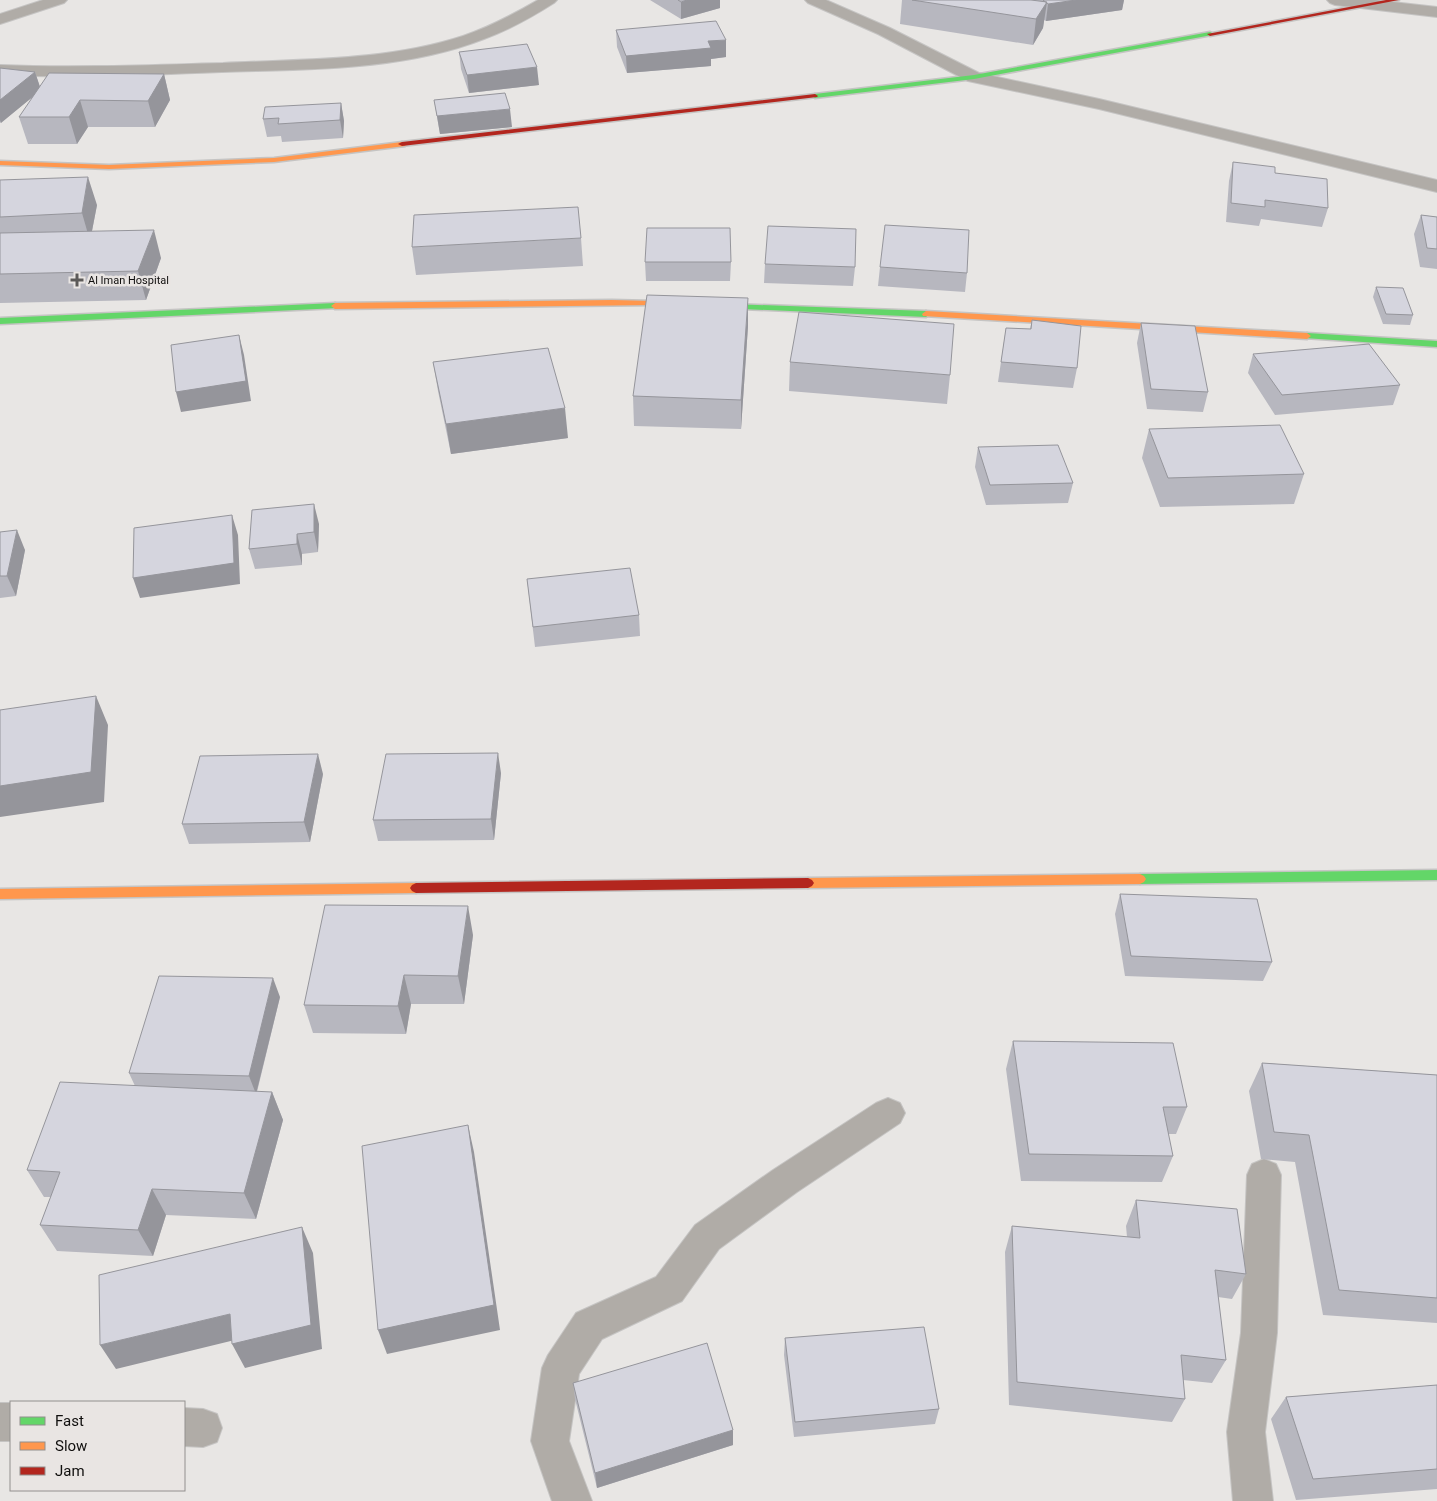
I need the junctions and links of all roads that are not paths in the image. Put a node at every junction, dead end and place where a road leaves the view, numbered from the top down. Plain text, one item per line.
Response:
1 (59, 0) edge
2 (549, 0) edge
3 (813, 0) edge
4 (1335, 0) edge
5 (1396, 0) edge
6 (1373, 4) junction
7 (1437, 12) edge
8 (0, 18) edge
9 (0, 70) edge
10 (974, 77) junction
11 (0, 163) edge
12 (1437, 186) edge
13 (0, 321) edge
14 (1437, 344) edge
15 (1437, 875) edge
16 (0, 894) edge
17 (888, 1113) dead end
18 (1264, 1175) dead end
19 (572, 1501) edge
20 (1253, 1501) edge

1 - 8 street
2 - 9 street
3 - 10 street
4 - 6 street
5 - 6 street
6 - 7 street
6 - 10 street
10 - 11 street
10 - 12 street
13 - 14 street
15 - 16 street
17 - 19 street
18 - 20 street

